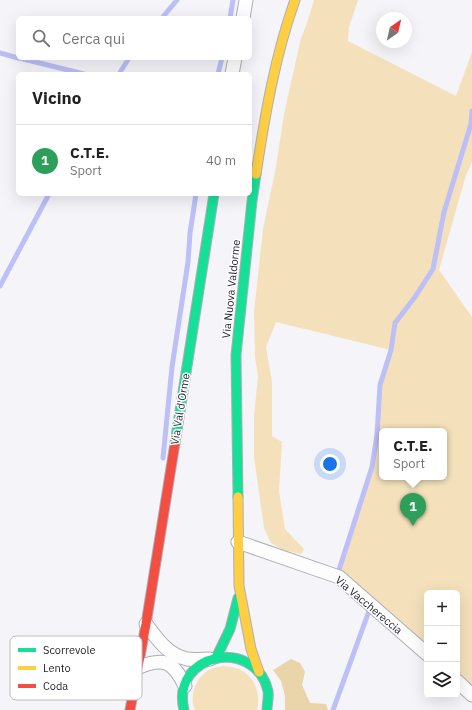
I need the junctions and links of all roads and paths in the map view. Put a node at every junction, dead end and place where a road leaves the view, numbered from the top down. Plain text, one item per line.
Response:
1 (246, 0) edge
2 (295, 0) edge
3 (243, 16) edge
4 (235, 60) edge
5 (232, 72) edge
6 (214, 196) edge
7 (238, 542) junction
8 (240, 586) junction
9 (146, 624) junction
10 (142, 644) edge
11 (424, 651) edge
12 (213, 658) junction
13 (142, 666) edge
14 (259, 672) junction
15 (460, 684) edge
16 (185, 686) junction
17 (472, 695) edge
18 (132, 700) edge
19 (182, 709) edge
20 (130, 710) edge
21 (267, 710) edge

1 - 3 street
2 - 7 main road, Via Nuova Valdorme
4 - 5 street
6 - 9 main road, Via Val d'Orme
7 - 8 main road, Via Nuova Valdorme
7 - 11 street, Via Vacchereccia
8 - 12 main road, Via Nuova Valdorme
8 - 14 main road, Via Nuova Valdorme
9 - 10 main road, Via Val d'Orme
9 - 12 street
12 - 14 main road
12 - 16 main road, Via Nuova Valdorme
13 - 16 street
14 - 21 main road, Via Nuova Valdorme
15 - 17 street
16 - 19 main road, Via Nuova Valdorme
18 - 20 main road, Via Val d'Orme

